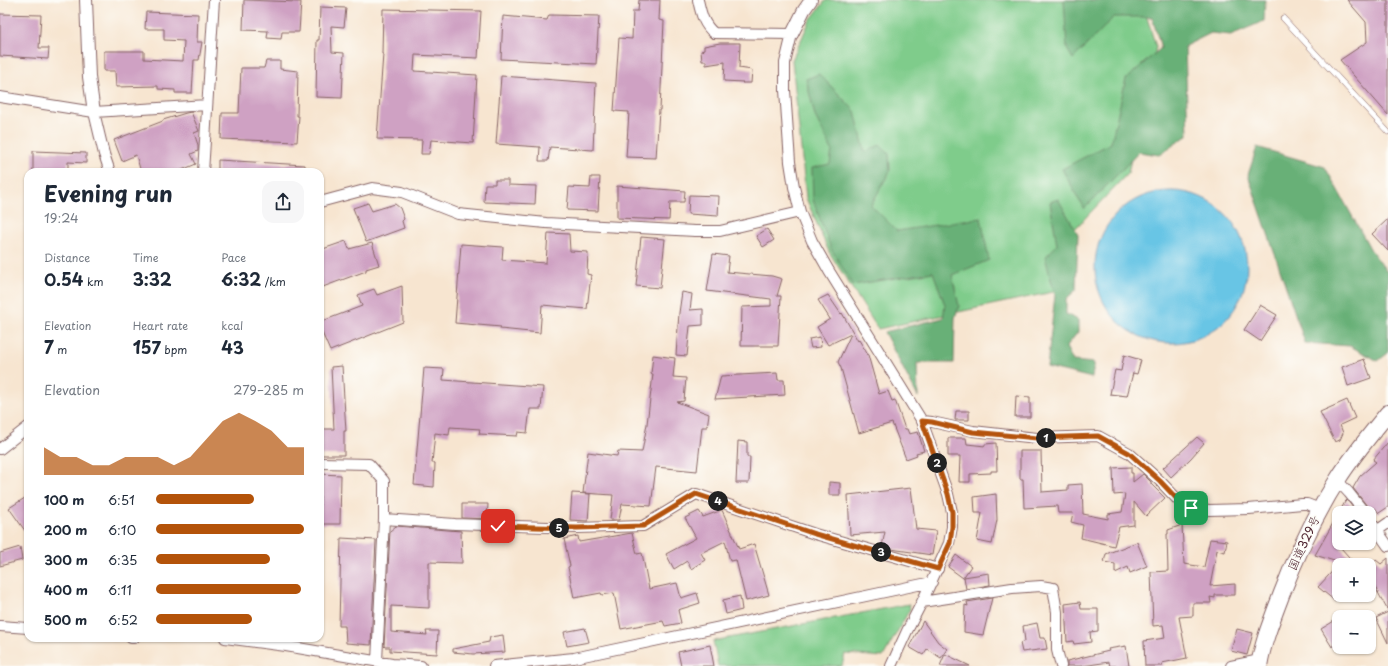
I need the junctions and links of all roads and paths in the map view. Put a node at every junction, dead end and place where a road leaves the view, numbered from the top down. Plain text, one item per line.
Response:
1 (86, 0) edge
2 (214, 0) edge
3 (698, 0) edge
4 (811, 0) edge
5 (1283, 18) dead end
6 (792, 34) junction
7 (0, 96) edge
8 (207, 105) junction
9 (94, 112) junction
10 (1388, 132) edge
11 (109, 168) edge
12 (203, 168) edge
13 (324, 201) edge
14 (800, 212) junction
15 (1388, 413) edge
16 (922, 421) junction
17 (24, 433) edge
18 (0, 449) edge
19 (324, 463) edge
20 (1337, 480) junction
21 (1359, 506) edge
22 (1320, 509) junction
23 (384, 519) junction
24 (1388, 523) edge
25 (1376, 528) edge
26 (1378, 530) junction
27 (1388, 546) edge
28 (938, 569) junction
29 (932, 582) junction
30 (922, 602) junction
31 (0, 626) edge
32 (24, 628) edge
33 (285, 642) edge
34 (377, 661) junction
35 (1260, 663) edge
36 (421, 666) edge
37 (494, 666) edge
38 (890, 666) edge
39 (1061, 666) edge
40 (1231, 666) edge

1 - 9 street
2 - 8 street
3 - 6 street
4 - 6 street
5 - 10 lane
6 - 14 street
7 - 9 street
8 - 9 street
8 - 12 street
9 - 11 street
13 - 14 street
14 - 16 street
15 - 20 highway, 国道329号
16 - 22 street
16 - 28 street
17 - 18 street
19 - 23 street
20 - 21 street
20 - 22 highway, 国道329号
22 - 35 highway, 国道329号
23 - 28 street
23 - 34 street
24 - 26 street
25 - 26 street
26 - 27 street
28 - 29 street
29 - 30 street
29 - 37 street
30 - 38 street
30 - 39 street
31 - 32 street
33 - 34 street
34 - 36 street
35 - 40 street

